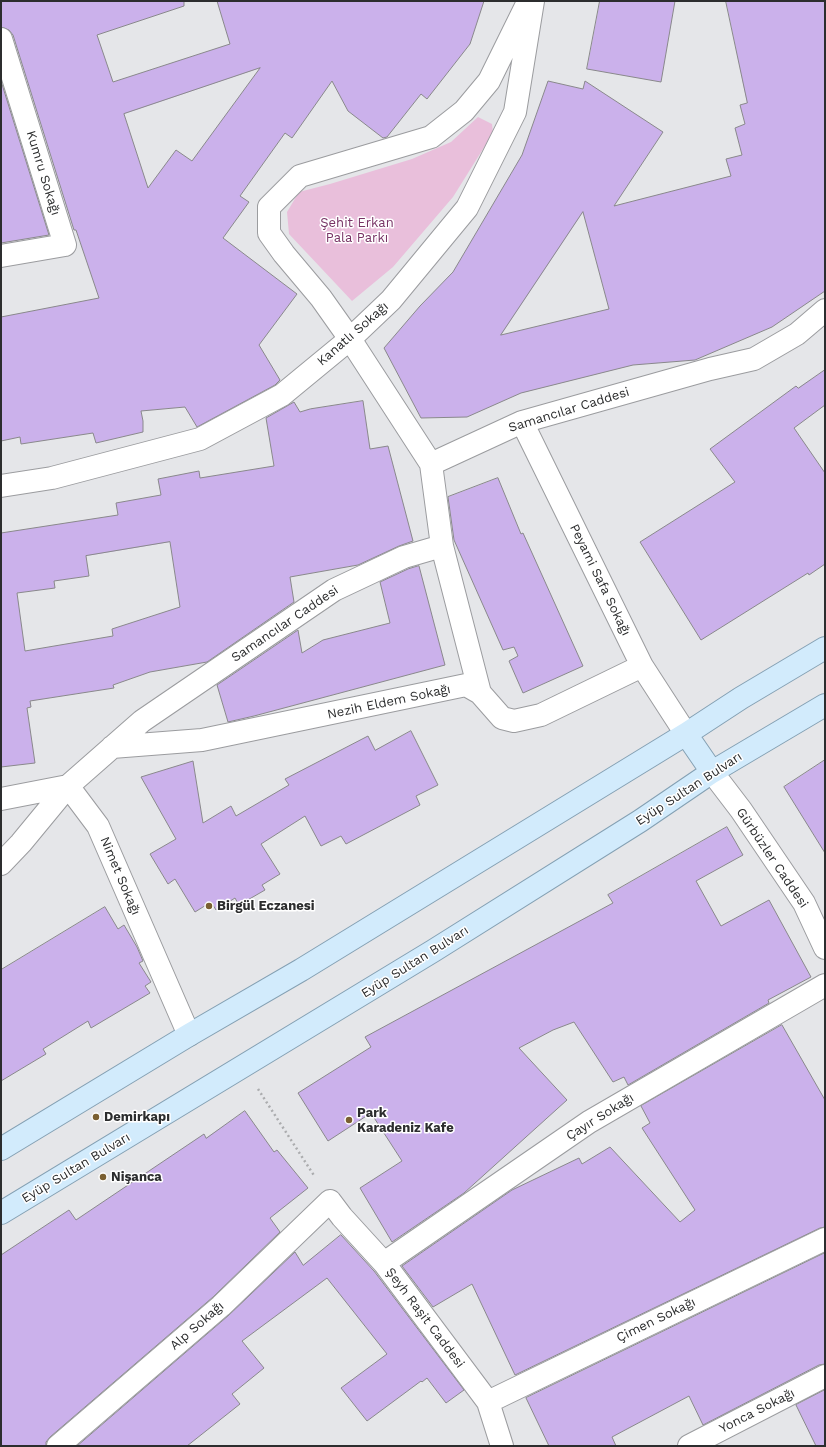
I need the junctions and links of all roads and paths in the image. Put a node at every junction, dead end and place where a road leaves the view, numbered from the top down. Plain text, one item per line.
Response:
1 (528, 1) edge
2 (533, 1) edge
3 (1, 38) edge
4 (1, 256) edge
5 (825, 310) edge
6 (350, 338) junction
7 (522, 422) junction
8 (431, 464) junction
9 (1, 486) edge
10 (442, 546) junction
11 (825, 648) edge
12 (642, 666) junction
13 (480, 693) junction
14 (825, 705) edge
15 (686, 734) junction
16 (112, 747) junction
17 (712, 772) junction
18 (68, 786) junction
19 (1, 799) edge
20 (1, 864) edge
21 (825, 948) edge
22 (825, 985) edge
23 (189, 1035) junction
24 (244, 1067) junction
25 (1, 1149) edge
26 (330, 1201) junction
27 (1, 1213) edge
28 (825, 1239) edge
29 (384, 1263) junction
30 (825, 1376) edge
31 (488, 1402) junction
32 (58, 1446) edge
33 (502, 1446) edge
34 (689, 1446) edge

1 - 6 street
2 - 6 street, Kanatlı Sokağı
3 - 4 street, Kumru Sokağı
5 - 7 street, Samancılar Caddesi
6 - 8 street
6 - 9 street, Kanatlı Sokağı
7 - 8 street, Samancılar Caddesi
7 - 12 street, Peyami Safa Sokağı
8 - 10 street
10 - 13 street
10 - 16 street, Samancılar Caddesi
11 - 15 main road
12 - 13 street, Nezih Eldem Sokağı
12 - 15 street, Peyami Safa Sokağı
13 - 16 street, Nezih Eldem Sokağı
14 - 17 main road, Eyüp Sultan Bulvarı
15 - 17 main road
15 - 23 main road
16 - 18 street, Samancılar Caddesi
17 - 21 street, Gürbüzler Caddesi
17 - 24 main road, Eyüp Sultan Bulvarı
18 - 19 street
18 - 20 street, Samancılar Caddesi
18 - 23 street, Nimet Sokağı
22 - 29 street, Çayır Sokağı
23 - 25 main road
24 - 26 path
24 - 27 main road, Eyüp Sultan Bulvarı
26 - 29 street, Şeyh Raşit Caddesi
26 - 32 street, Alp Sokağı
28 - 31 street, Çimen Sokağı
29 - 31 street, Şeyh Raşit Caddesi
30 - 34 street, Yonca Sokağı
31 - 33 street, Şeyh Raşit Caddesi

